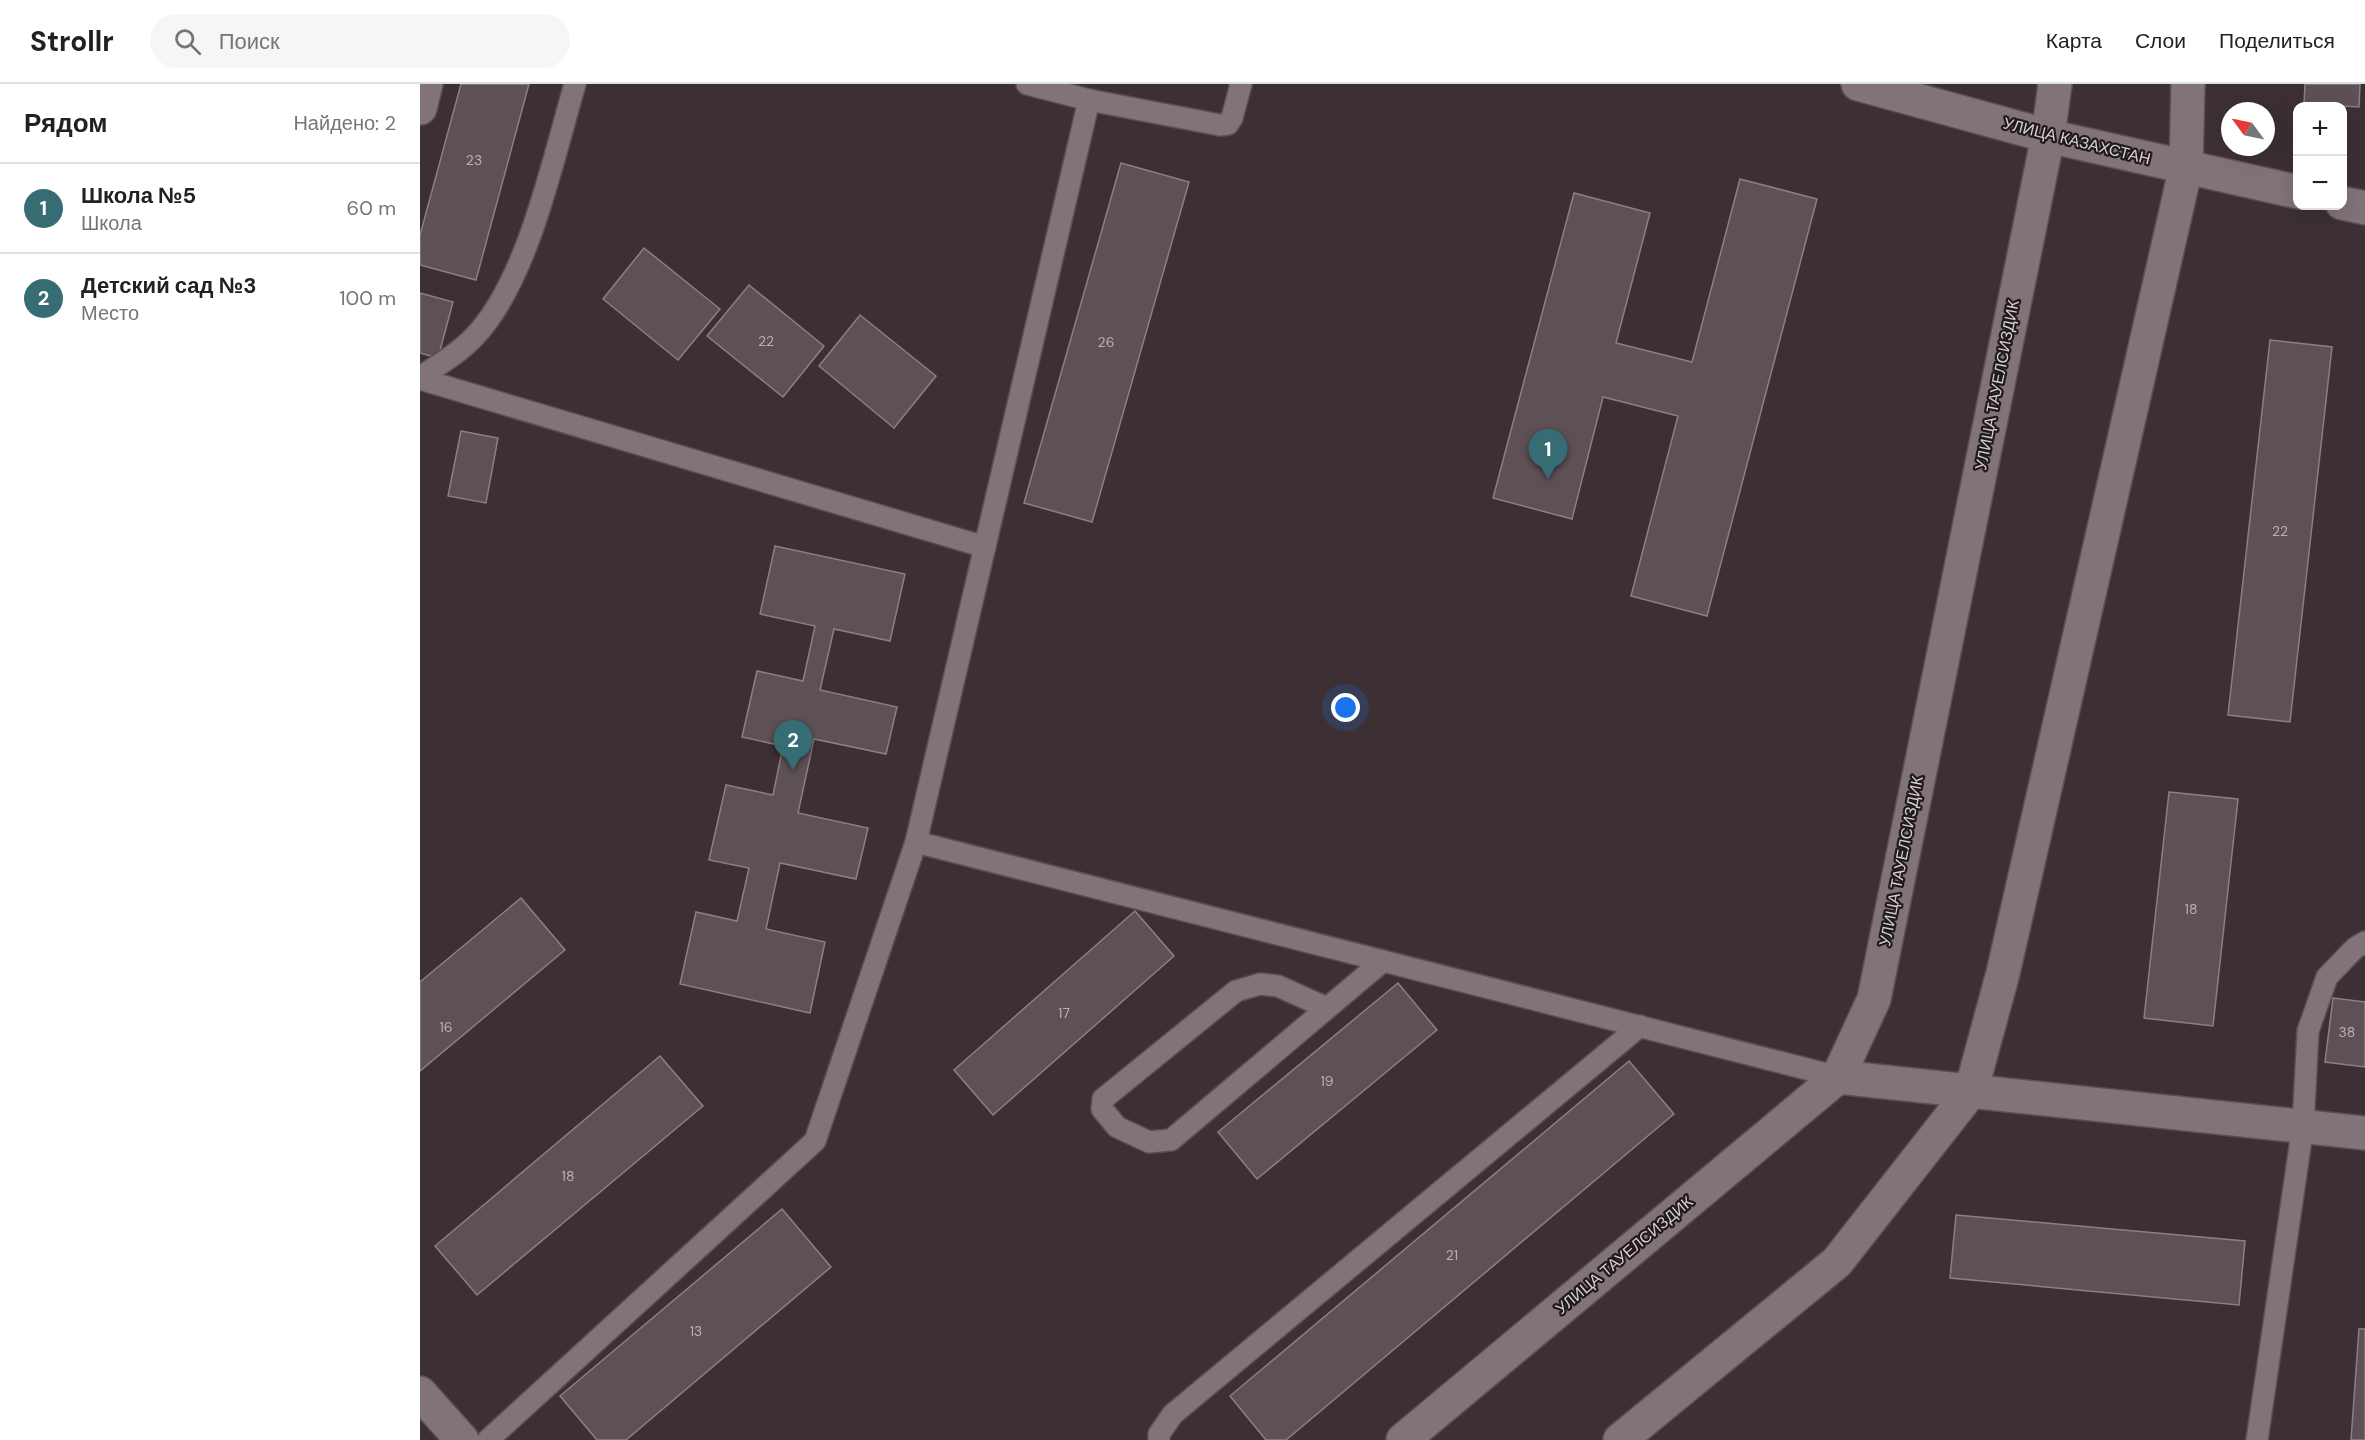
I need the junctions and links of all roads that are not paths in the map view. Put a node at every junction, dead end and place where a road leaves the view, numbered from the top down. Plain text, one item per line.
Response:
1 (426, 84) edge
2 (575, 84) edge
3 (1027, 84) edge
4 (1241, 84) edge
5 (1858, 84) edge
6 (2055, 84) edge
7 (2188, 84) edge
8 (1089, 100) junction
9 (420, 108) edge
10 (2048, 136) junction
11 (2186, 167) junction
12 (2293, 191) edge
13 (2347, 204) edge
14 (2365, 208) edge
15 (420, 378) edge
16 (985, 547) junction
17 (916, 842) junction
18 (2365, 942) edge
19 (1383, 961) junction
20 (1327, 1008) junction
21 (1640, 1026) junction
22 (1838, 1077) junction
23 (1971, 1091) junction
24 (2303, 1126) junction
25 (2365, 1133) edge
26 (420, 1393) edge
27 (462, 1440) edge
28 (488, 1440) edge
29 (1159, 1440) edge
30 (1403, 1440) edge
31 (1620, 1440) edge
32 (2257, 1440) edge

1 - 9 street
2 - 15 lane
3 - 8 lane
4 - 8 lane
5 - 10 street, УЛИЦА КАЗАХСТАН
6 - 10 street, УЛИЦА ТАУЕЛСИЗДИК
7 - 11 street
8 - 16 lane
10 - 11 street, УЛИЦА КАЗАХСТАН
10 - 22 street, УЛИЦА ТАУЕЛСИЗДИК
11 - 12 street, УЛИЦА КАЗАХСТАН
11 - 23 street
13 - 14 street
15 - 16 lane
16 - 17 lane
17 - 19 lane
17 - 28 lane
18 - 24 lane
19 - 20 lane
19 - 21 lane
20 - 20 lane
21 - 22 lane
21 - 29 lane
22 - 23 street
22 - 30 street, УЛИЦА ТАУЕЛСИЗДИК
23 - 24 street
23 - 31 street
24 - 25 street
24 - 32 lane
26 - 27 street

